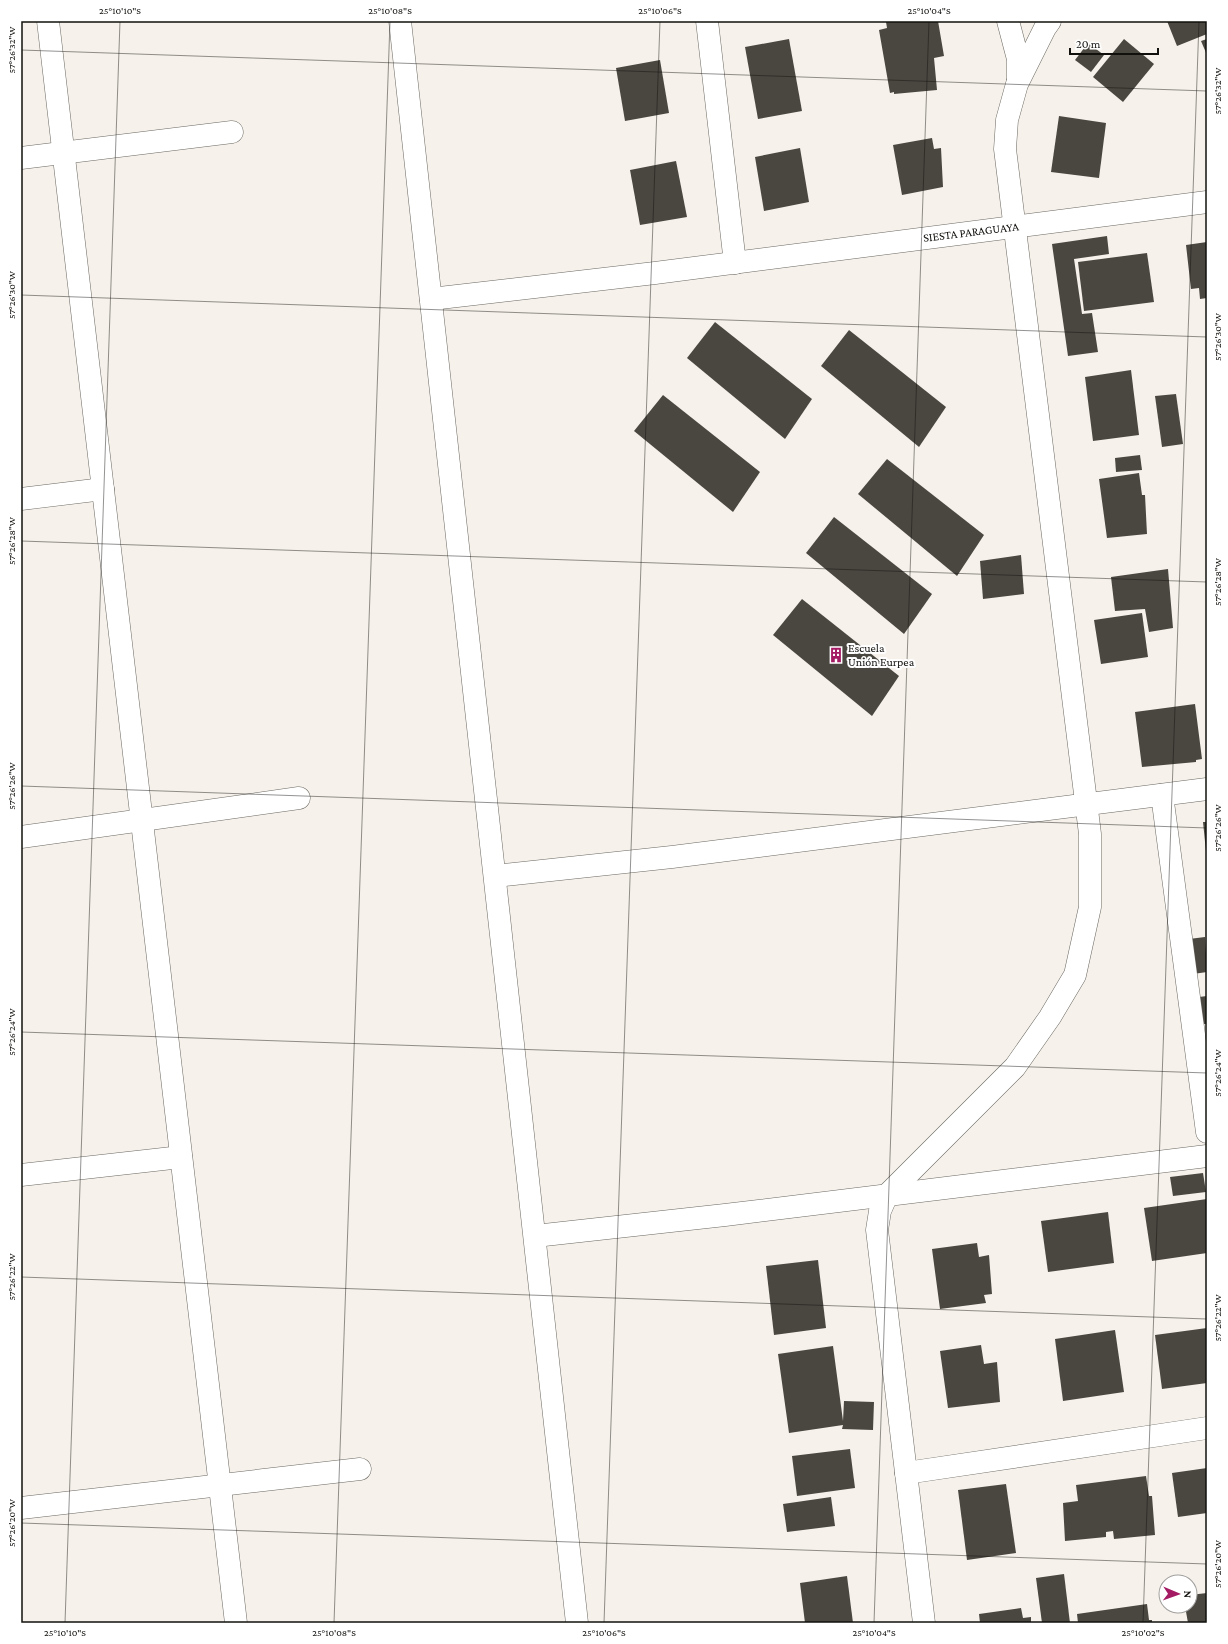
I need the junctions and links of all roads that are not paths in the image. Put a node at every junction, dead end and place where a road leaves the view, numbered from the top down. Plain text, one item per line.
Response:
1 (48, 21) edge
2 (400, 21) edge
3 (707, 21) edge
4 (1008, 21) edge
5 (1050, 21) edge
6 (1017, 84) junction
7 (232, 132) dead end
8 (63, 152) junction
9 (21, 158) edge
10 (1207, 202) edge
11 (1014, 227) junction
12 (736, 263) junction
13 (431, 299) junction
14 (103, 489) junction
15 (21, 499) edge
16 (1207, 789) edge
17 (1162, 795) junction
18 (299, 798) dead end
19 (1086, 804) junction
20 (142, 820) junction
21 (21, 837) edge
22 (495, 876) junction
23 (1207, 1132) edge
24 (1207, 1156) edge
25 (181, 1157) junction
26 (21, 1175) edge
27 (887, 1195) junction
28 (534, 1236) junction
29 (1207, 1428) edge
30 (360, 1469) dead end
31 (906, 1472) junction
32 (220, 1485) junction
33 (21, 1508) edge
34 (236, 1623) edge
35 (577, 1623) edge
36 (924, 1623) edge

1 - 8 street
2 - 13 street
3 - 12 street
4 - 6 street
5 - 6 street
6 - 11 street
7 - 8 street
8 - 9 street
8 - 14 street
10 - 11 street, SIESTA PARAGUAYA
11 - 12 street, SIESTA PARAGUAYA
11 - 19 street
12 - 13 street, SIESTA PARAGUAYA
13 - 22 street
14 - 15 street
14 - 20 street
16 - 17 street
17 - 19 street
17 - 23 street
18 - 20 street
19 - 22 street
19 - 27 street
20 - 21 street
20 - 25 street
22 - 28 street
24 - 27 street
25 - 26 street
25 - 32 street
27 - 28 street
27 - 31 street
28 - 35 street
29 - 31 street
30 - 32 street
31 - 36 street
32 - 33 street
32 - 34 street

